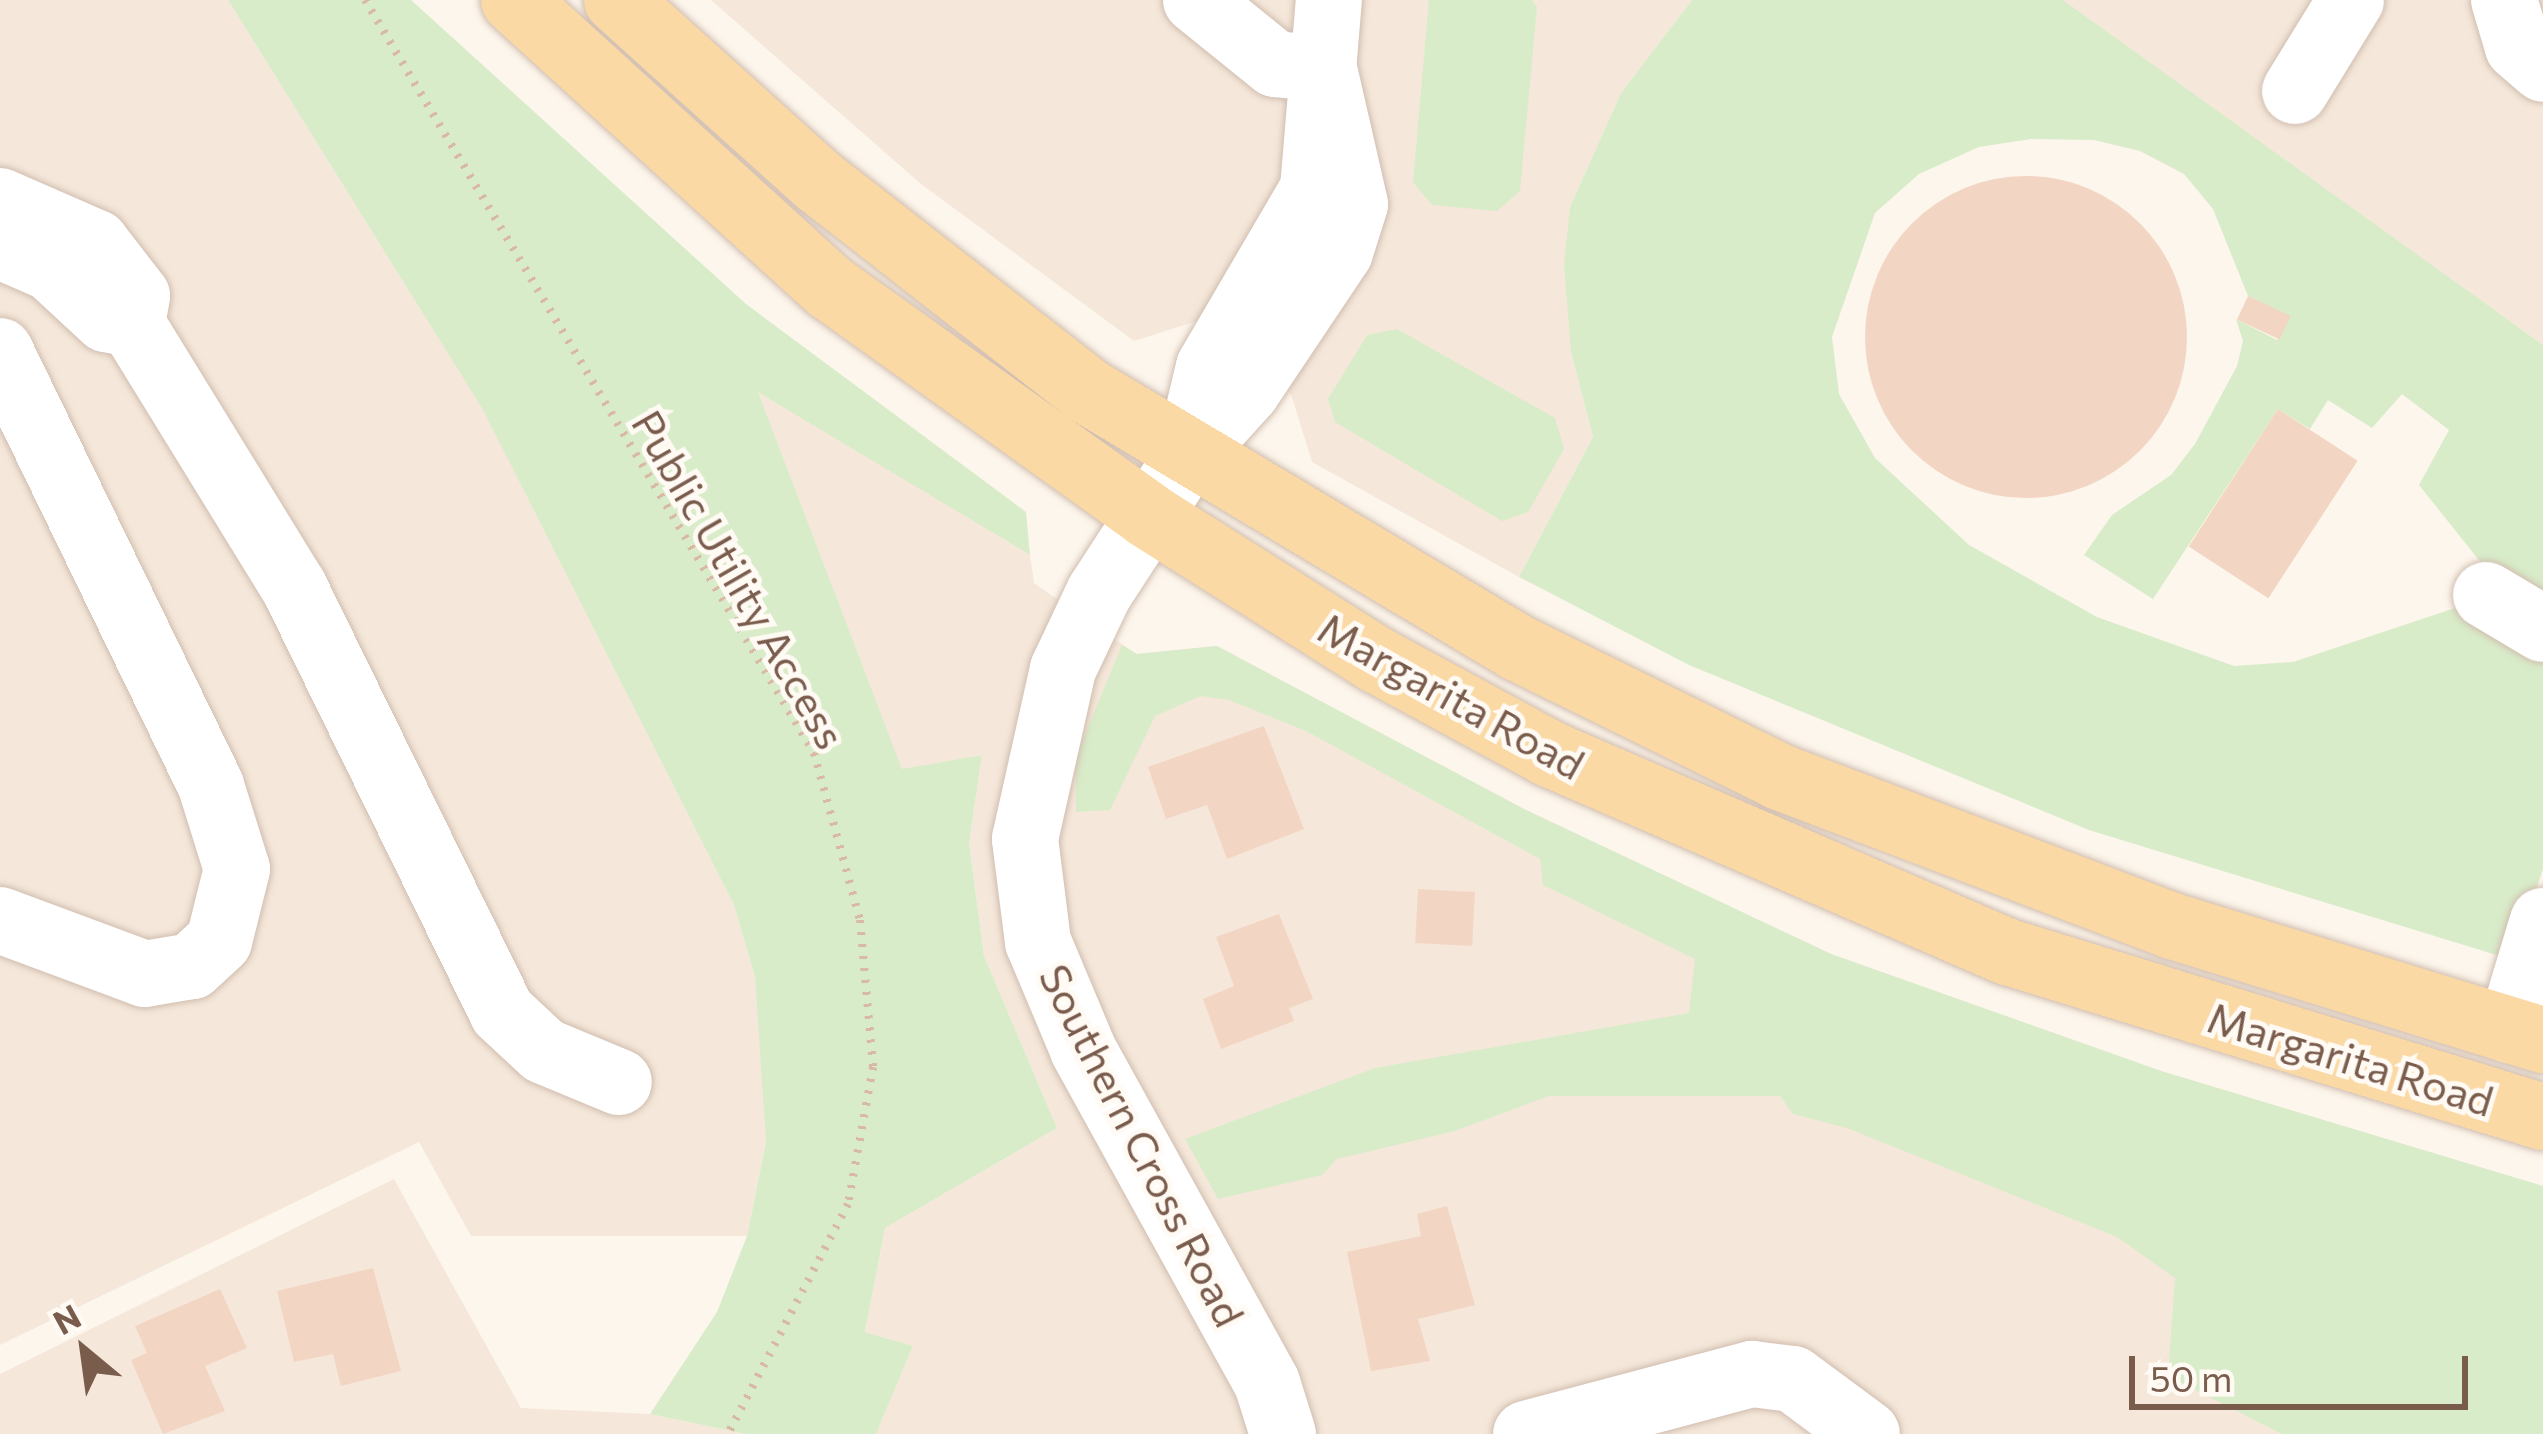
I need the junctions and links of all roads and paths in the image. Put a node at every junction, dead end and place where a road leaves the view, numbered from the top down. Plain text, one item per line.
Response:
1 (364, 0) edge
2 (514, 0) edge
3 (616, 0) edge
4 (1196, 0) edge
5 (1329, 0) edge
6 (2351, 0) edge
7 (2504, 0) edge
8 (1324, 69) junction
9 (2543, 69) edge
10 (2295, 91) dead end
11 (0, 201) edge
12 (0, 246) edge
13 (132, 324) junction
14 (0, 351) edge
15 (1188, 456) junction
16 (1149, 516) junction
17 (2486, 595) dead end
18 (2543, 629) edge
19 (0, 920) edge
20 (2543, 921) edge
21 (2527, 1035) edge
22 (619, 1082) dead end
23 (2543, 1117) edge
24 (728, 1434) edge
25 (1283, 1434) edge
26 (1526, 1434) edge
27 (1867, 1434) edge

1 - 24 path, Public Utility Access
2 - 16 main road, Margarita Road
3 - 15 main road, Margarita Road
4 - 8 street
5 - 8 street, Southern Cross Road
6 - 10 street
7 - 9 street
8 - 15 street, Southern Cross Road
11 - 13 street
12 - 13 street
13 - 22 street
14 - 19 street
15 - 16 street, Southern Cross Road
15 - 21 main road, Margarita Road
16 - 23 main road, Margarita Road
16 - 25 street, Southern Cross Road
17 - 18 street
20 - 21 street
26 - 27 street

